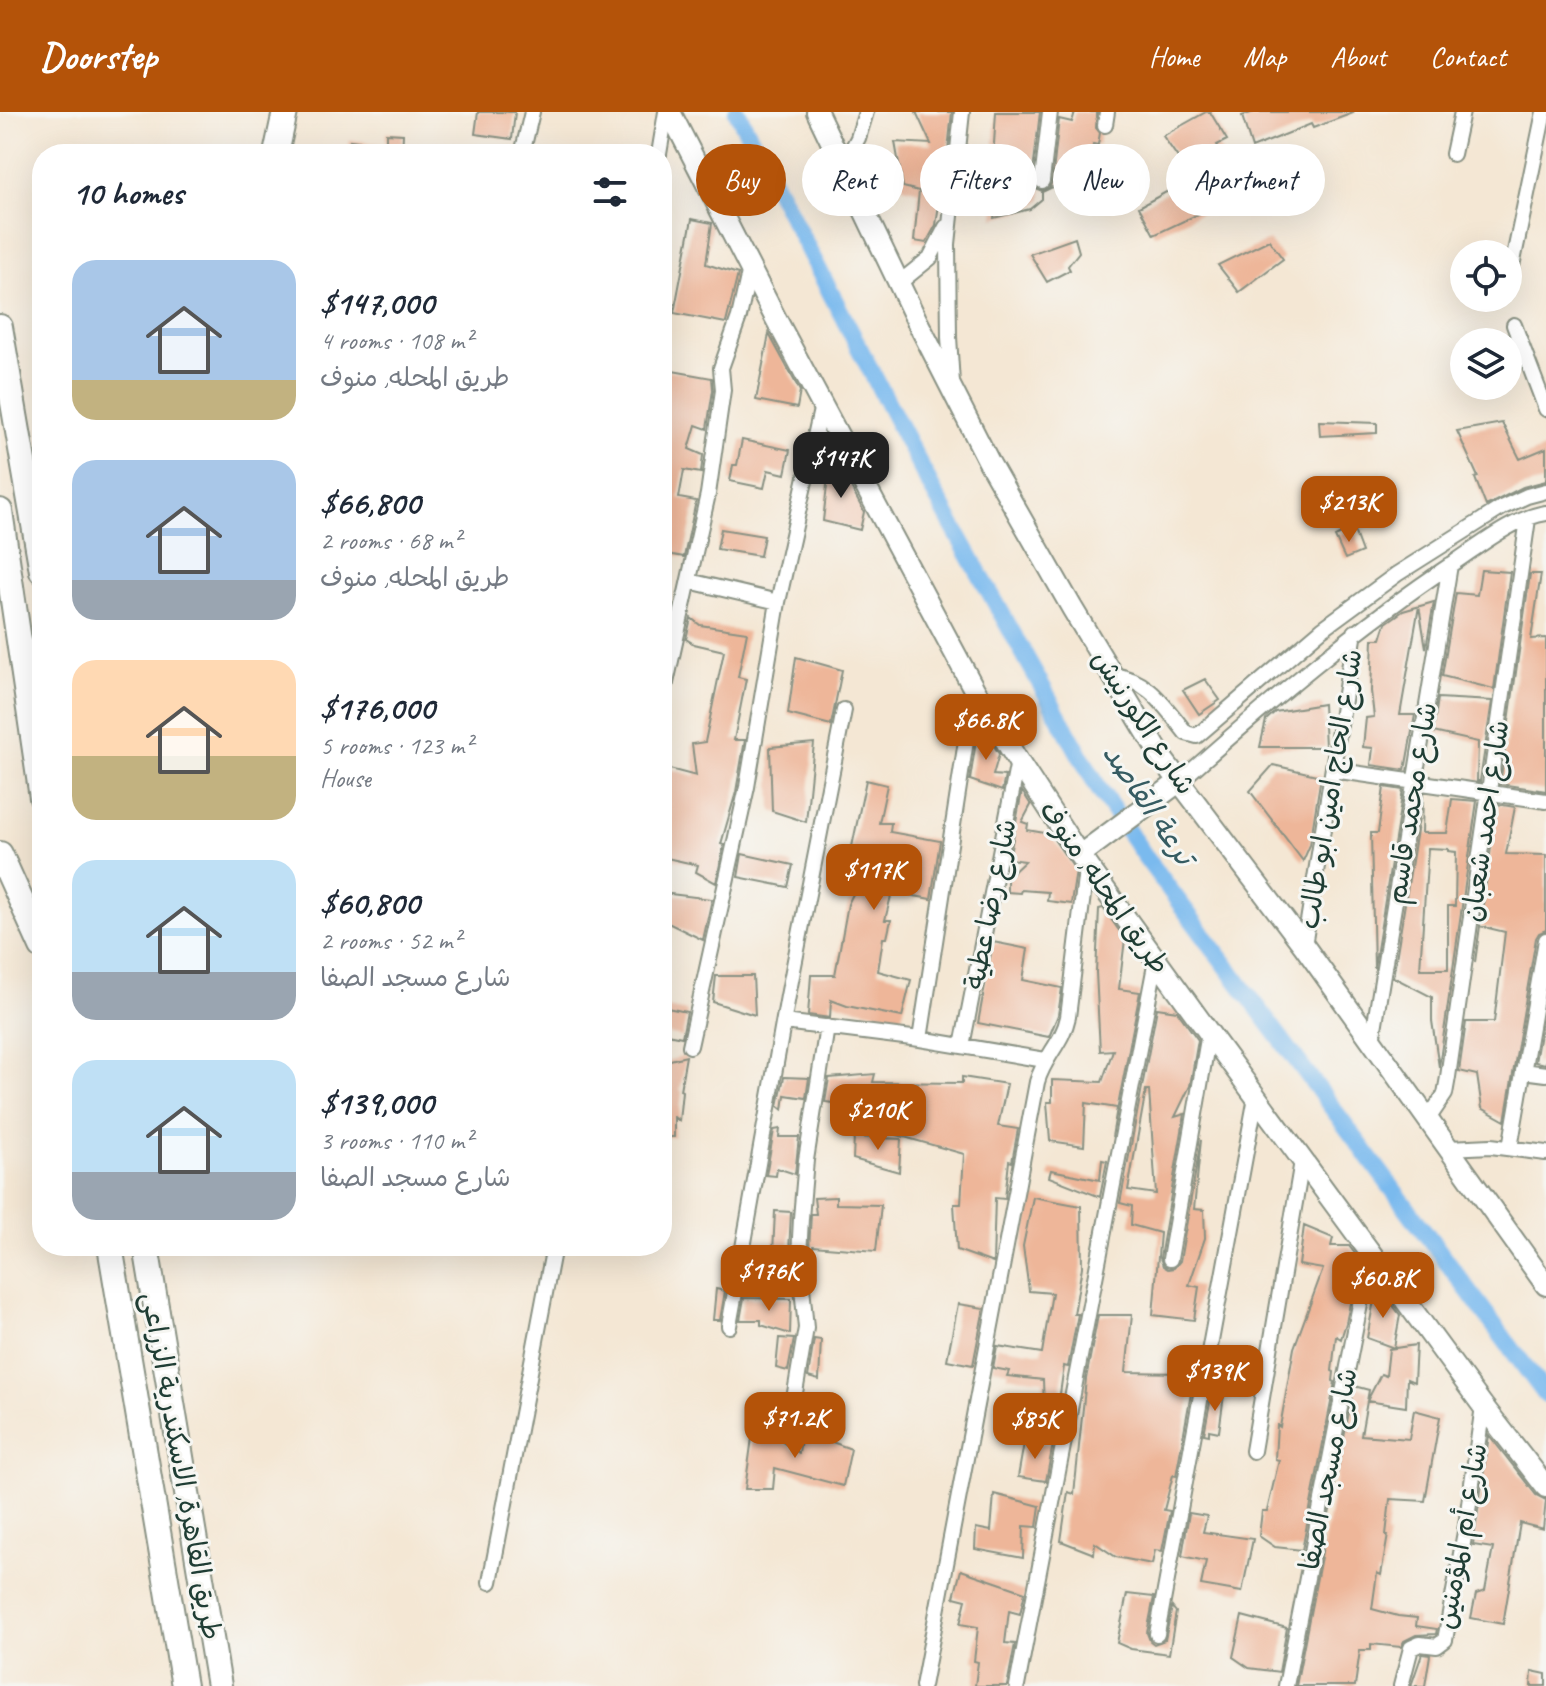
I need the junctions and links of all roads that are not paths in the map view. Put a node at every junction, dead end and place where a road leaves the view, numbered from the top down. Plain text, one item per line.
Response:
1 (285, 112) edge
2 (532, 112) edge
3 (668, 112) edge
4 (817, 112) edge
5 (866, 112) edge
6 (962, 112) edge
7 (1050, 112) edge
8 (1462, 112) edge
9 (1544, 112) edge
10 (278, 144) edge
11 (524, 144) edge
12 (661, 144) edge
13 (832, 144) edge
14 (855, 144) edge
15 (959, 144) edge
16 (1453, 154) dead end
17 (1042, 181) dead end
18 (867, 216) edge
19 (950, 216) edge
20 (952, 216) edge
21 (1517, 240) edge
22 (750, 268) junction
23 (899, 283) junction
24 (1514, 325) dead end
25 (0, 327) edge
26 (953, 392) junction
27 (822, 405) junction
28 (1546, 409) edge
29 (28, 481) junction
30 (32, 490) edge
31 (1546, 491) edge
32 (32, 507) edge
33 (0, 511) edge
34 (1546, 513) edge
35 (1528, 519) junction
36 (1450, 565) junction
37 (689, 581) junction
38 (778, 602) junction
39 (1355, 632) junction
40 (672, 657) edge
41 (1113, 675) junction
42 (974, 689) junction
43 (844, 710) dead end
44 (32, 730) edge
45 (1018, 761) junction
46 (1333, 770) junction
47 (1180, 781) junction
48 (1414, 782) junction
49 (1489, 793) junction
50 (1546, 801) edge
51 (0, 854) edge
52 (1084, 859) junction
53 (32, 925) edge
54 (1546, 940) edge
55 (1304, 946) junction
56 (1156, 960) junction
57 (1544, 969) edge
58 (784, 1022) junction
59 (827, 1027) junction
60 (1538, 1029) edge
61 (1209, 1033) junction
62 (920, 1039) junction
63 (1372, 1041) junction
64 (690, 1046) dead end
65 (962, 1046) junction
66 (1045, 1060) junction
67 (1523, 1071) junction
68 (1546, 1074) edge
69 (1256, 1097) junction
70 (1428, 1119) junction
71 (1449, 1148) junction
72 (1510, 1148) junction
73 (1546, 1153) edge
74 (1302, 1161) junction
75 (1370, 1253) junction
76 (112, 1256) edge
77 (148, 1256) edge
78 (552, 1256) edge
79 (1170, 1259) dead end
80 (1544, 1275) edge
81 (729, 1326) dead end
82 (1483, 1406) junction
83 (788, 1434) dead end
84 (1253, 1451) dead end
85 (1546, 1487) edge
86 (490, 1582) dead end
87 (1157, 1634) dead end
88 (184, 1686) edge
89 (219, 1686) edge
90 (923, 1686) edge
91 (1017, 1686) edge
92 (1286, 1686) edge
93 (1401, 1686) edge

1 - 10 highway
2 - 11 street
3 - 12 street
3 - 22 main road, طريق المحله, منوف
4 - 13 main road, شارع الكورنيش
5 - 14 street
6 - 15 street
7 - 17 street
8 - 16 street
9 - 21 street
18 - 23 main road, شارع الكورنيش
19 - 23 street
20 - 26 street
22 - 27 main road, طريق المحله, منوف
22 - 37 street
23 - 26 main road, شارع الكورنيش
24 - 28 street
25 - 29 highway
26 - 41 main road, شارع الكورنيش
27 - 38 street
27 - 42 main road, طريق المحله, منوف
29 - 30 highway
29 - 32 highway
31 - 41 street
33 - 44 highway
34 - 35 street
35 - 36 street
35 - 49 street, شارع احمد شعبان
36 - 39 street
36 - 48 street, شارع محمد قاسم
37 - 38 street
37 - 40 street
38 - 64 street
39 - 46 street, شارع الحاج امين ابو طالب
39 - 47 street
41 - 47 main road, شارع الكورنيش
42 - 45 main road, طريق المحله, منوف
42 - 62 street
43 - 58 street
45 - 52 main road, طريق المحله, منوف
45 - 65 street, شارع رضا عطية
46 - 48 street
46 - 55 street, شارع الحاج امين ابو طالب
47 - 52 main road
47 - 55 main road, شارع الكورنيش
48 - 49 street
48 - 63 street, شارع محمد قاسم
49 - 50 street
49 - 70 street, شارع احمد شعبان
51 - 53 highway
52 - 56 main road, طريق المحله, منوف
52 - 66 street
54 - 57 street
55 - 63 main road, شارع الكورنيش
56 - 61 main road, طريق المحله, منوف
56 - 91 street
57 - 60 street
58 - 59 street
58 - 81 street
59 - 62 street
59 - 83 street
60 - 67 street
61 - 69 main road, طريق المحله, منوف
61 - 79 street
62 - 65 street
63 - 70 main road, شارع الكورنيش
65 - 66 street
66 - 90 street
67 - 68 street
67 - 72 street
69 - 74 main road, طريق المحله, منوف
69 - 87 street
70 - 71 main road, شارع الكورنيش
71 - 72 street
71 - 80 main road, شارع الكورنيش
72 - 73 street
74 - 75 main road, طريق المحله, منوف
74 - 84 street
75 - 82 main road, طريق المحله, منوف
75 - 92 street, شارع مسجد الصفا
76 - 88 highway, طريق القاهرة, الاسكندرية الزراعى
77 - 89 highway, طريق القاهرة, الاسكندرية الزراعى
78 - 86 street
82 - 85 main road, طريق المحله, منوف
82 - 93 street, شارع أم المؤمنين

